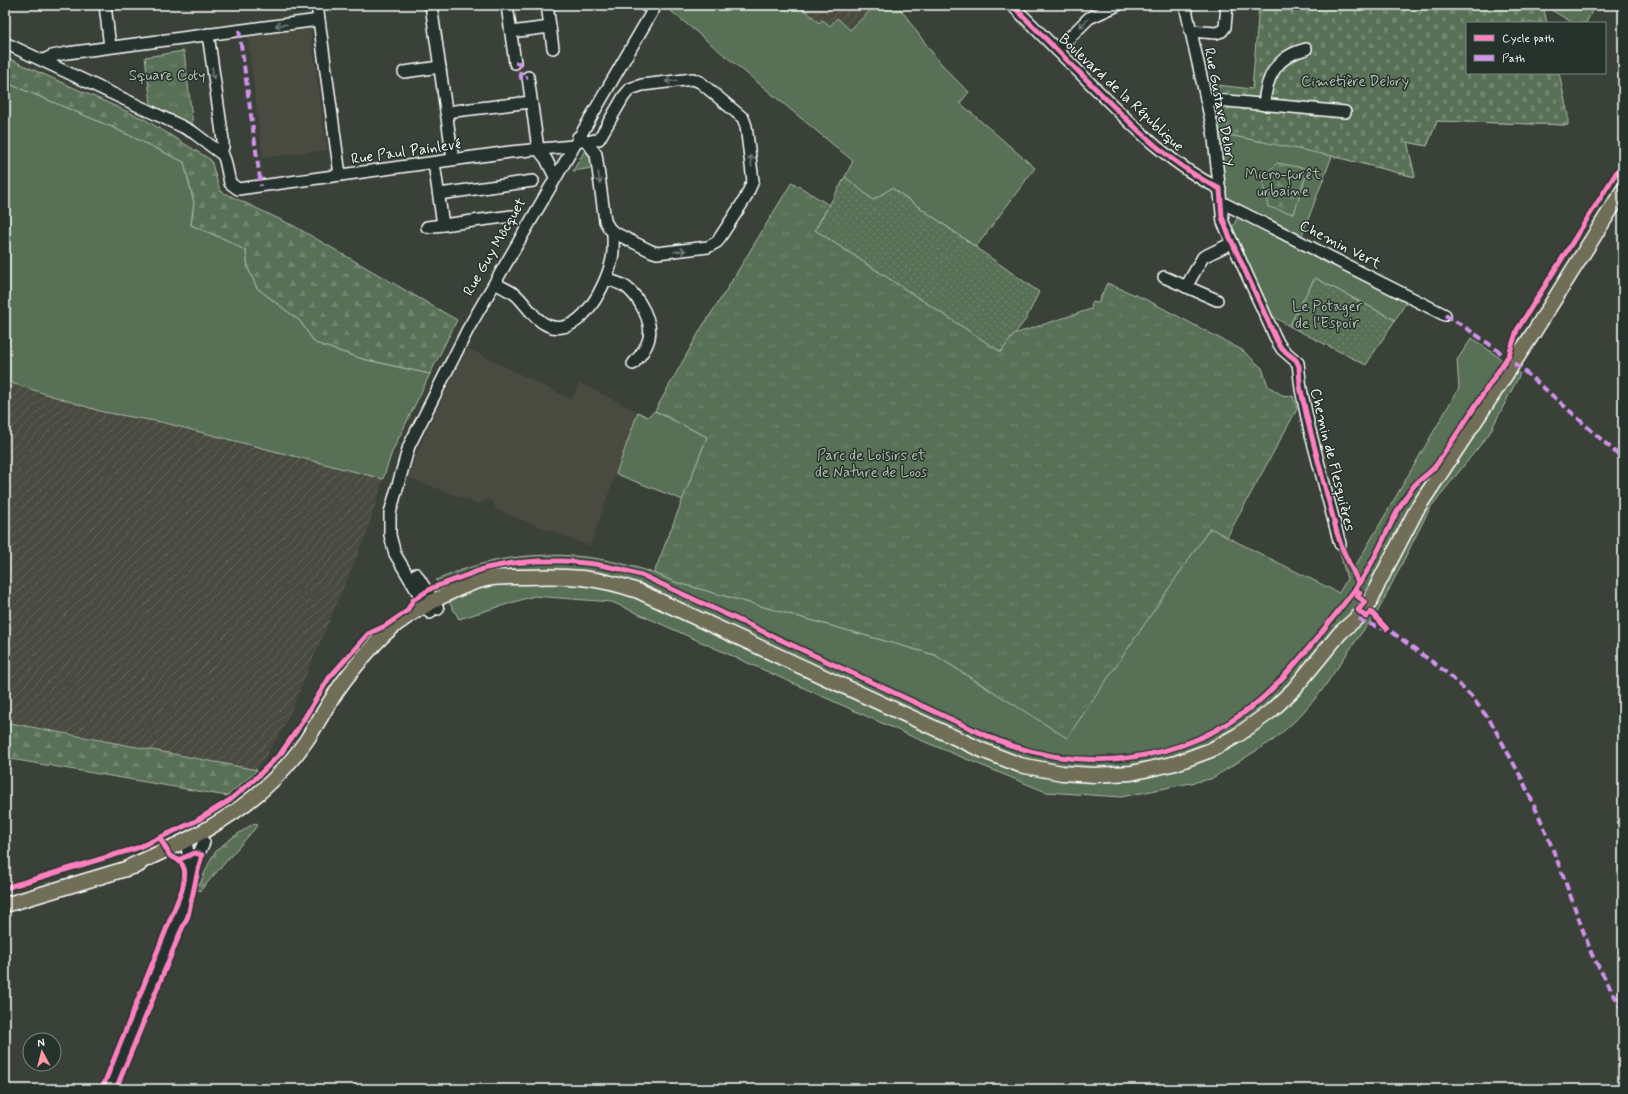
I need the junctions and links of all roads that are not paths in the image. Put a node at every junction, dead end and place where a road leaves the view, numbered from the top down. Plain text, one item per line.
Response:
1 (105, 5) edge
2 (317, 5) edge
3 (431, 5) edge
4 (507, 5) edge
5 (547, 5) edge
6 (1012, 5) edge
7 (1118, 5) edge
8 (1185, 5) edge
9 (1227, 5) edge
10 (651, 6) edge
11 (319, 20) junction
12 (550, 27) junction
13 (1190, 31) junction
14 (511, 32) junction
15 (208, 34) junction
16 (5, 42) edge
17 (110, 47) junction
18 (553, 48) dead end
19 (1306, 49) dead end
20 (1057, 50) junction
21 (44, 60) junction
22 (515, 63) dead end
23 (440, 67) junction
24 (404, 72) dead end
25 (528, 77) dead end
26 (1206, 99) junction
27 (531, 102) junction
28 (1264, 104) junction
29 (446, 112) junction
30 (1345, 112) dead end
31 (579, 142) junction
32 (538, 149) junction
33 (221, 153) junction
34 (452, 153) dead end
35 (434, 163) junction
36 (340, 176) junction
37 (555, 177) junction
38 (533, 181) dead end
39 (1220, 189) junction
40 (1623, 190) edge
41 (439, 194) junction
42 (1221, 207) junction
43 (512, 216) dead end
44 (443, 225) junction
45 (427, 227) dead end
46 (613, 232) junction
47 (1232, 243) junction
48 (1164, 277) dead end
49 (606, 279) junction
50 (495, 283) junction
51 (1186, 287) junction
52 (1217, 300) dead end
53 (1445, 315) dead end
54 (633, 364) dead end
55 (1340, 544) dead end
56 (432, 607) junction
57 (204, 842) junction
58 (186, 845) junction
59 (191, 878) junction
60 (5, 905) edge
61 (109, 1089) edge

1 - 17 street
2 - 11 street
3 - 23 street
4 - 14 street
5 - 12 street
6 - 20 street, Boulevard de la République
7 -> 20 street
8 - 13 street, Rue Gustave Delory
9 - 13 street, Rue Gustave Delory
10 - 31 street, Rue Guy Môcquet
11 -> 15 street
11 - 36 street
12 - 14 street
12 - 18 street
13 - 26 street, Rue Gustave Delory
14 - 22 street
15 - 17 street
15 -> 33 street
16 - 21 street
17 - 21 street
19 - 28 street
20 - 39 street, Boulevard de la République
21 - 33 street
23 - 24 street
23 - 29 street
25 - 27 street
26 - 28 street
26 - 39 street, Rue Gustave Delory
27 - 29 street
27 - 32 street
28 - 30 street
29 - 34 street
31 - 32 street, Rue Paul Painlevé
31 - 37 street, Rue Guy Môcquet
31 -> 46 street
46 -> 31 street
32 - 35 street, Rue Paul Painlevé
32 - 37 street
33 - 36 street, Rue Paul Painlevé
35 - 36 street, Rue Paul Painlevé
35 - 41 street
37 - 50 street, Rue Guy Môcquet
38 - 41 street
39 - 42 street, Rue Gustave Delory
40 - 56 main road
41 - 44 street
42 - 47 street, Chemin de Flesquières
42 - 53 street, Chemin Vert
43 - 44 street
44 - 45 street
46 - 49 street
47 - 51 street
47 - 55 street, Chemin de Flesquières
48 - 51 street
49 - 50 street
49 - 54 street
50 - 56 street, Rue Guy Môcquet
51 - 52 street
56 - 57 main road
56 - 58 main road
57 - 58 main road
57 - 59 street
58 - 59 street
58 - 60 main road
59 - 61 street

